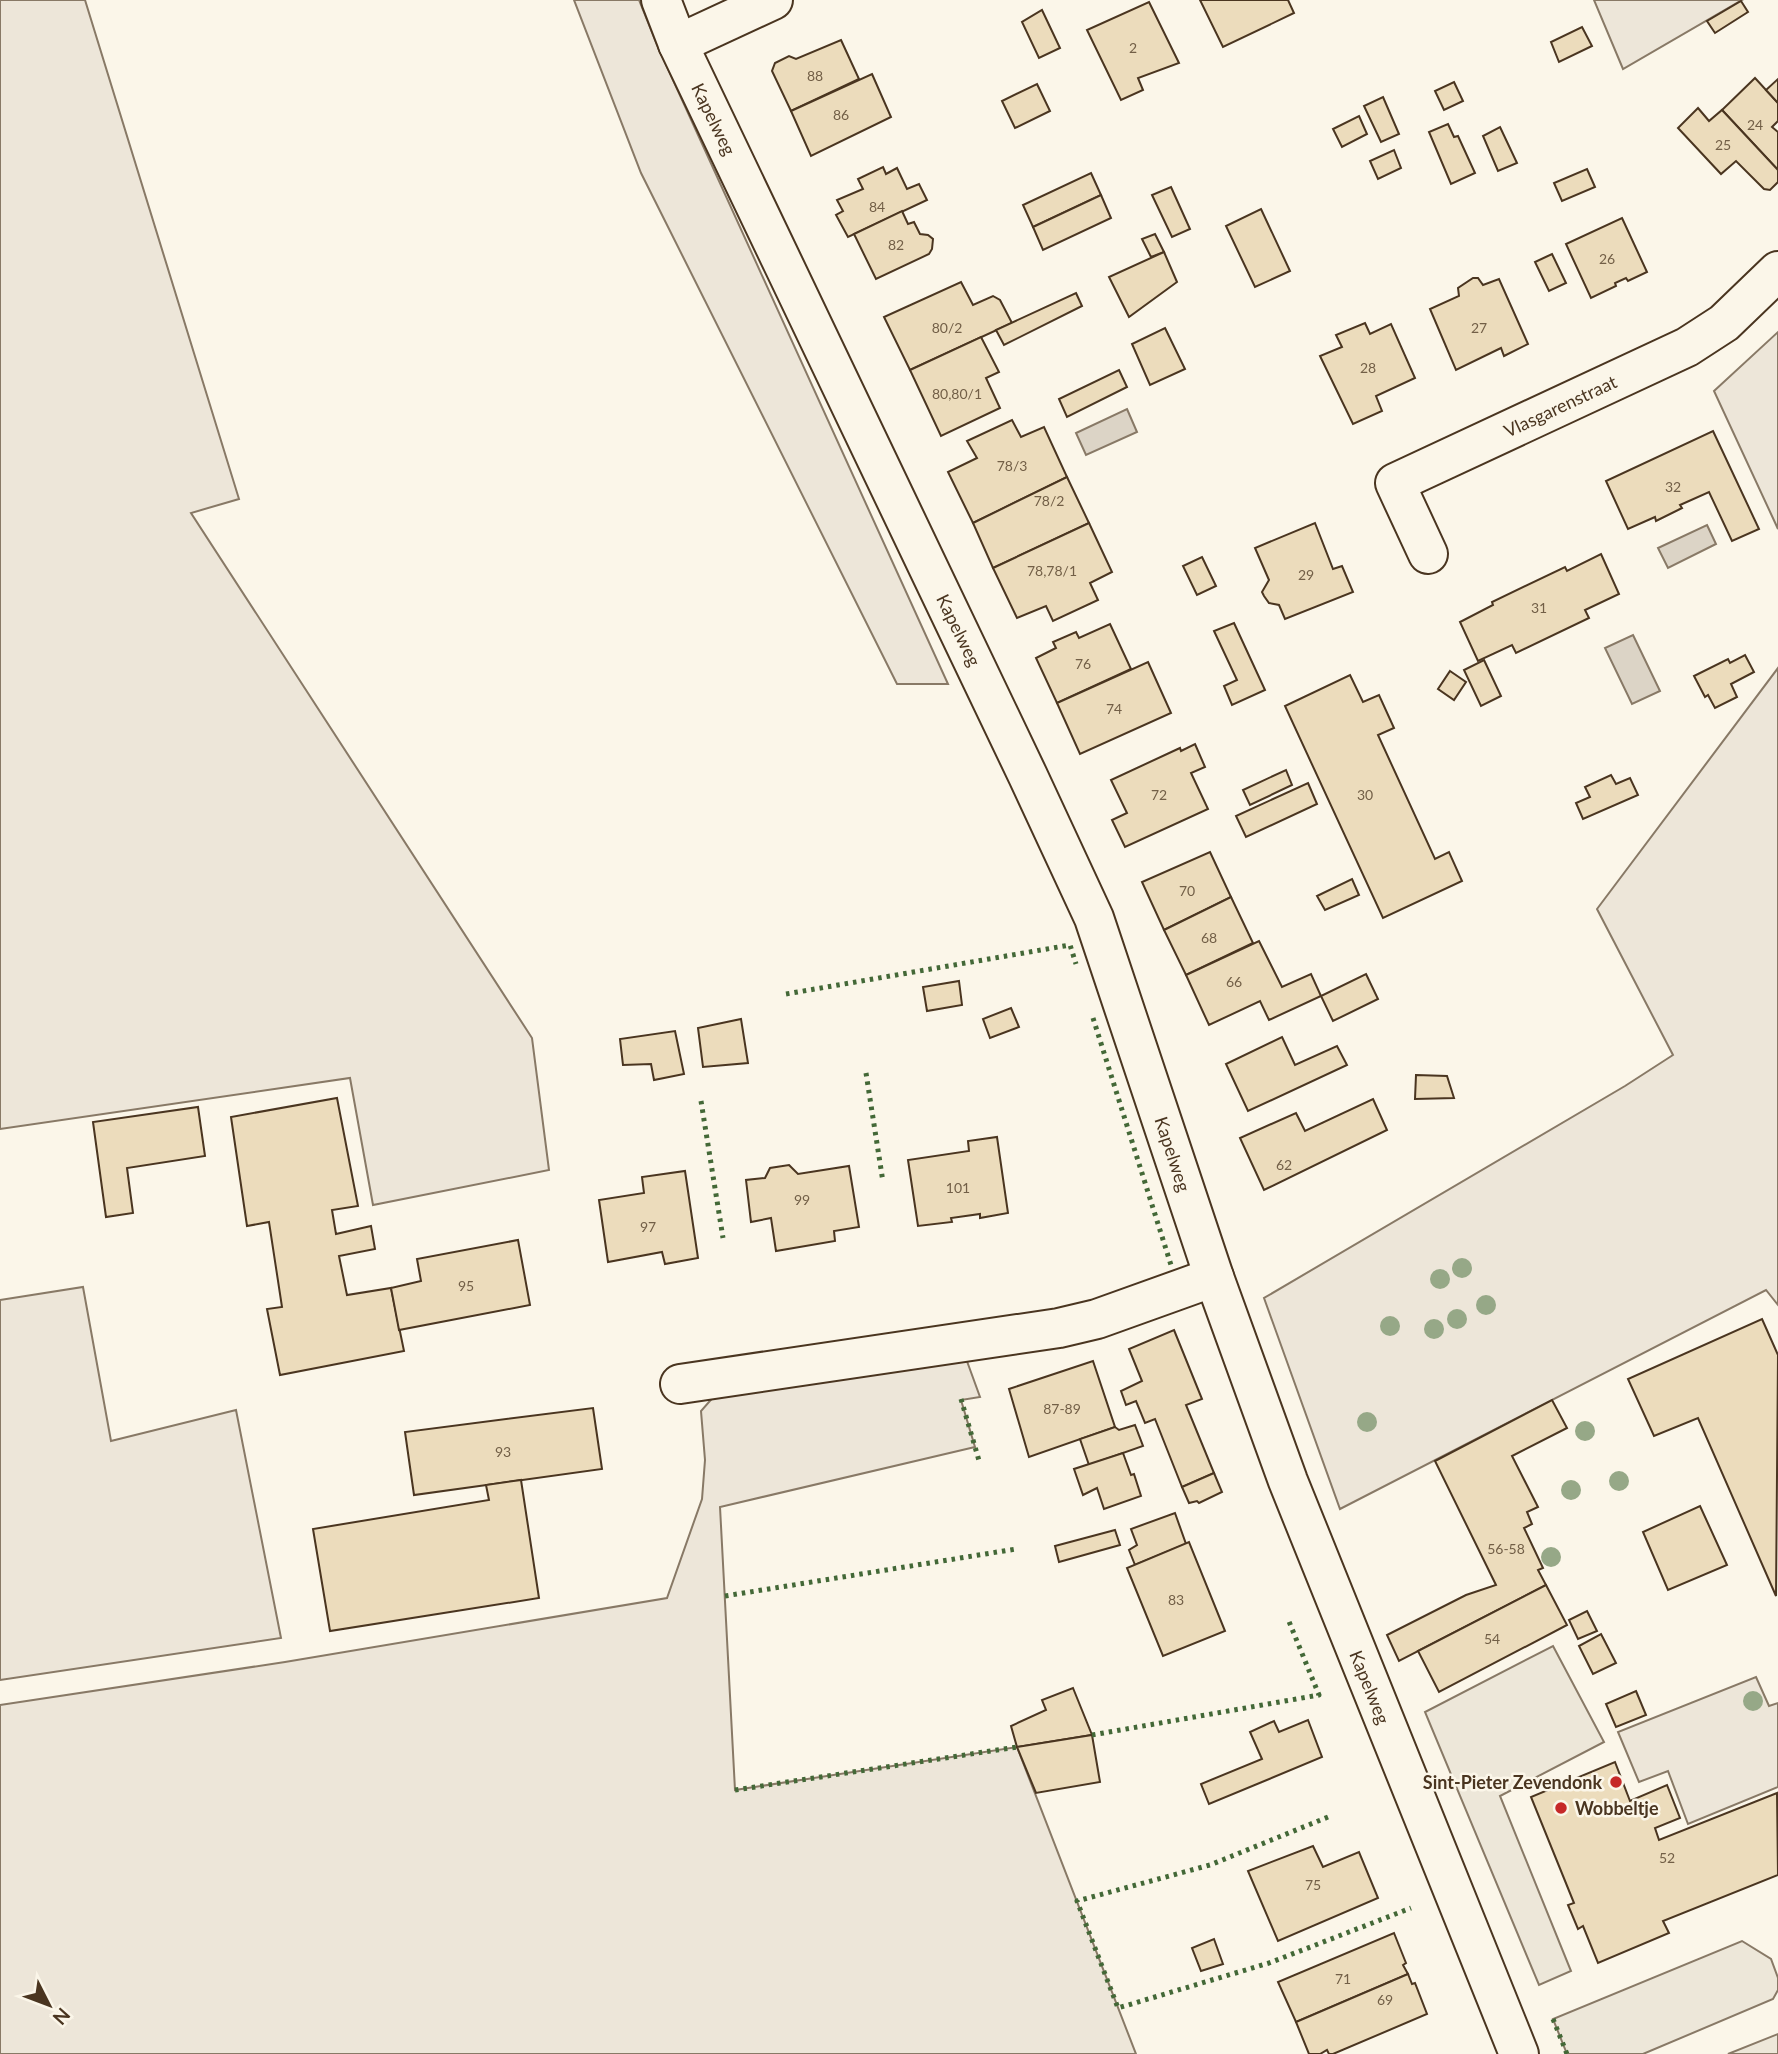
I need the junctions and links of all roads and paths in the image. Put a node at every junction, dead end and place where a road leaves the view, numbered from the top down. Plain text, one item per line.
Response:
1 (661, 0) edge
2 (773, 0) edge
3 (678, 44) junction
4 (1778, 271) edge
5 (1428, 554) dead end
6 (1214, 1277) junction
7 (680, 1384) dead end
8 (1519, 2054) edge

1 - 3 street, Kapelweg
2 - 3 street
3 - 6 street, Kapelweg
4 - 5 street, Vlasgarenstraat
6 - 7 street
6 - 8 street, Kapelweg

